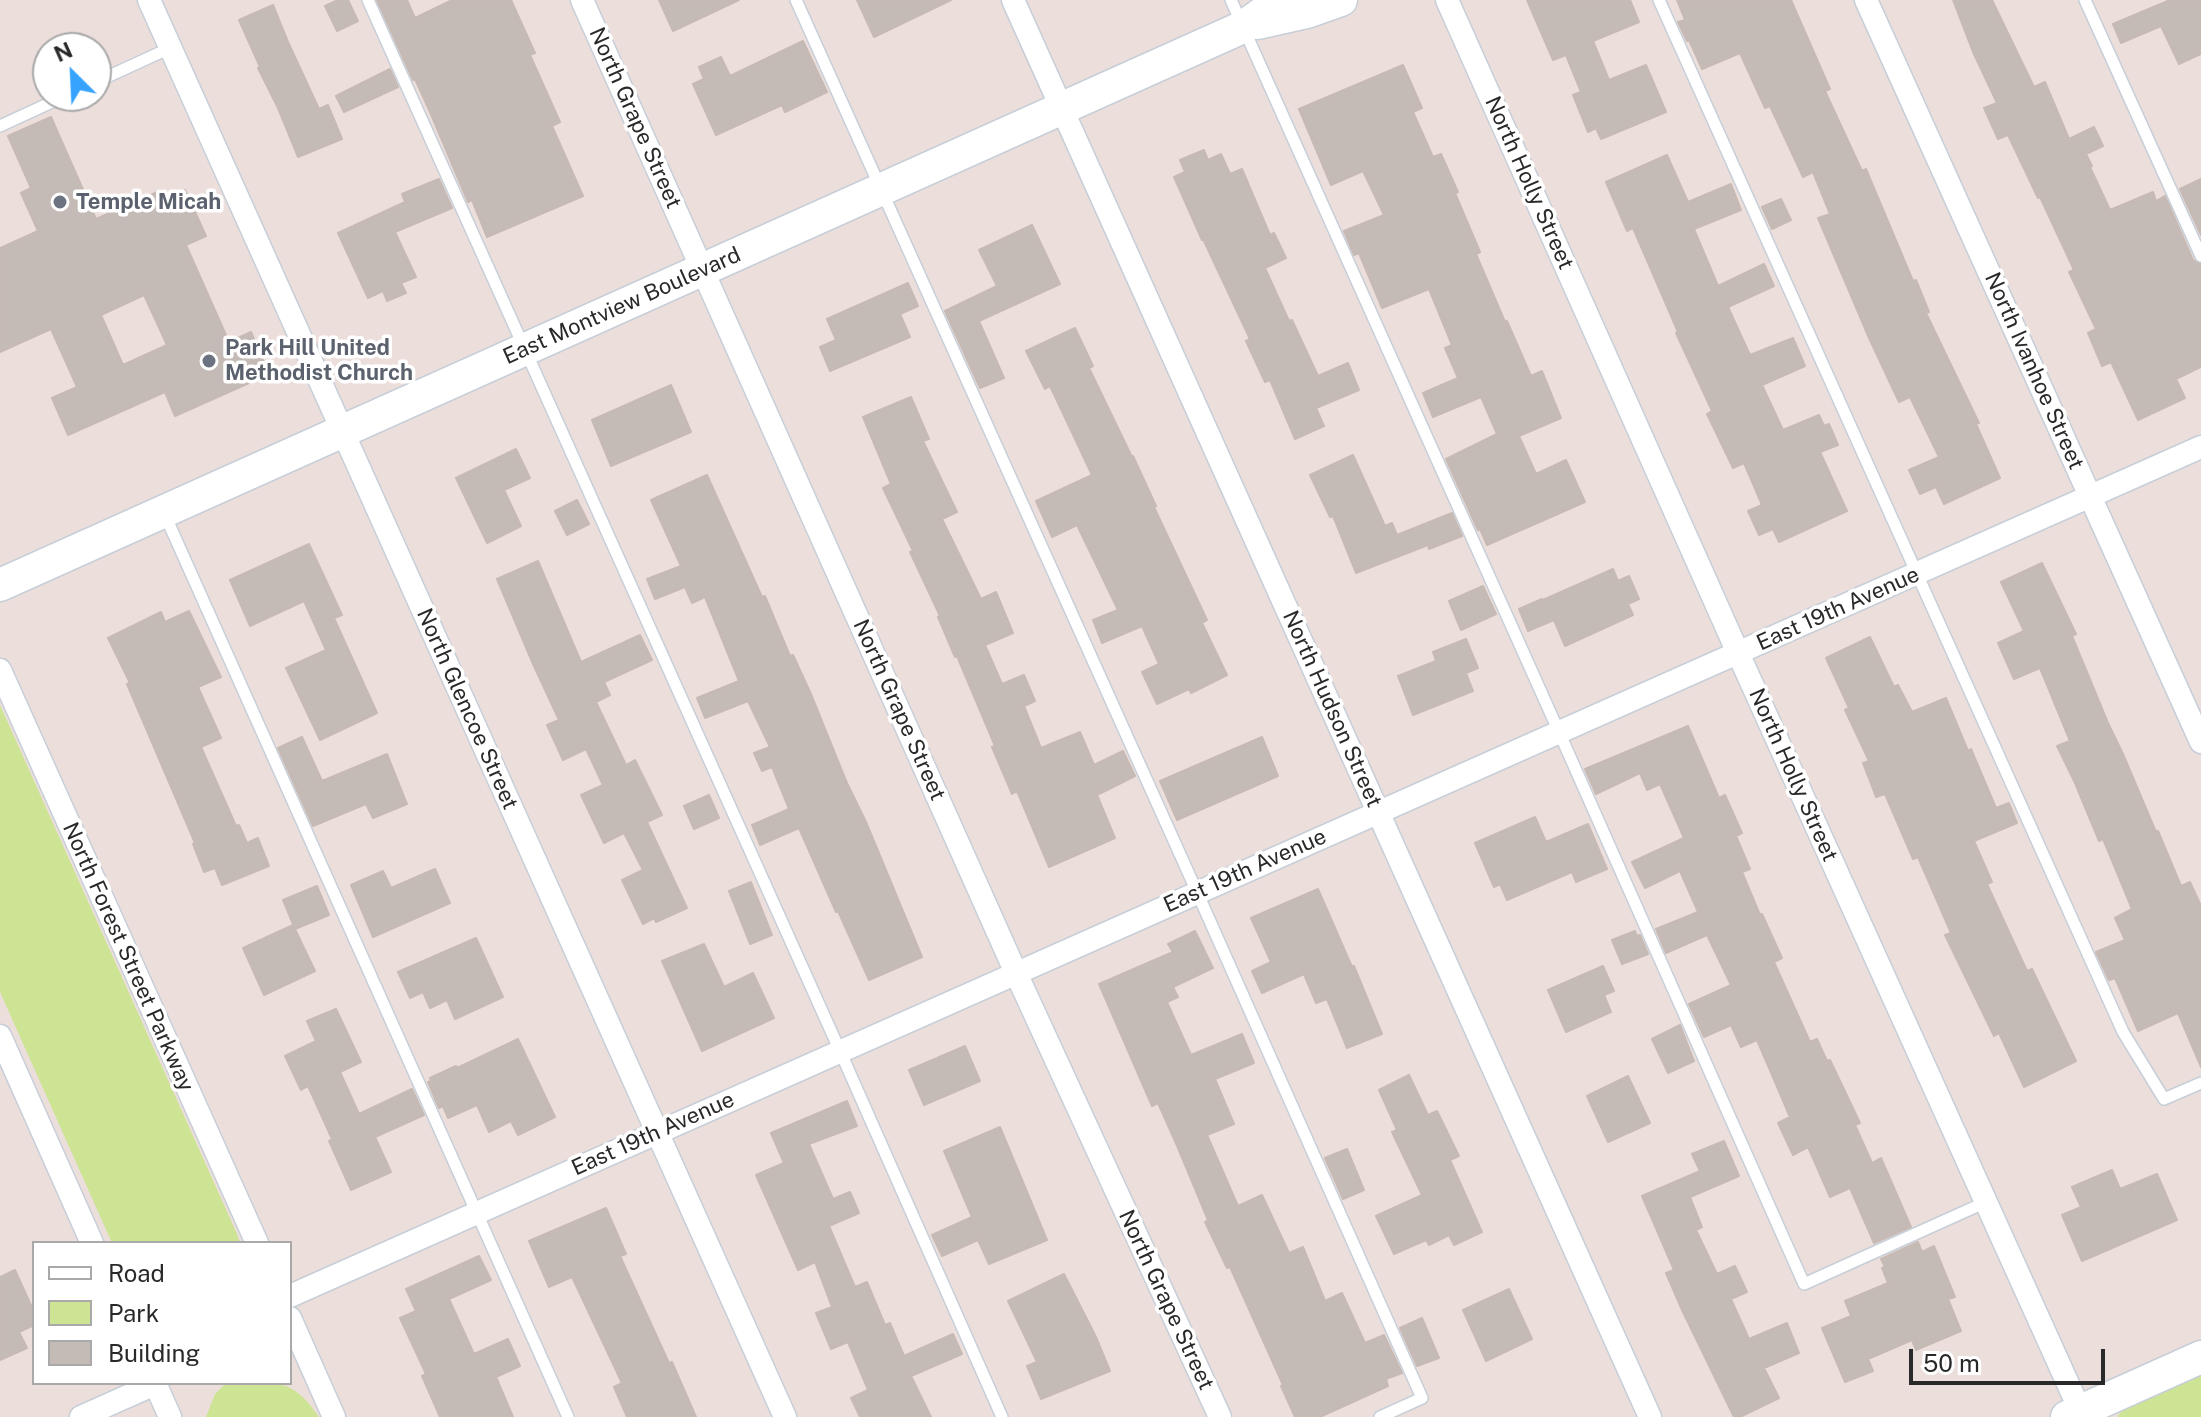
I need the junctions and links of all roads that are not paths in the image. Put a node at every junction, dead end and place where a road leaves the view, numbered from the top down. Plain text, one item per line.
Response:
1 (149, 0) edge
2 (368, 0) edge
3 (582, 0) edge
4 (796, 0) edge
5 (1013, 0) edge
6 (1281, 0) edge
7 (1341, 0) edge
8 (1447, 0) edge
9 (1659, 0) edge
10 (1866, 0) edge
11 (2085, 0) edge
12 (1237, 13) edge
13 (170, 48) junction
14 (112, 75) edge
15 (1062, 109) junction
16 (32, 111) edge
17 (0, 126) edge
18 (881, 190) junction
19 (2201, 256) edge
20 (703, 270) junction
21 (525, 349) junction
22 (343, 432) junction
23 (2201, 447) edge
24 (2090, 495) junction
25 (164, 512) junction
26 (1918, 573) junction
27 (0, 585) edge
28 (1738, 653) junction
29 (0, 670) edge
30 (1559, 732) junction
31 (2201, 742) edge
32 (1378, 812) junction
33 (1197, 892) junction
34 (1016, 973) junction
35 (0, 1036) edge
36 (840, 1051) junction
37 (2201, 1083) edge
38 (657, 1133) junction
39 (1986, 1202) junction
40 (476, 1214) junction
41 (91, 1241) edge
42 (256, 1241) edge
43 (292, 1295) edge
44 (292, 1322) edge
45 (2201, 1357) edge
46 (152, 1385) edge
47 (157, 1385) edge
48 (2077, 1415) edge
49 (81, 1417) edge
50 (170, 1417) edge
51 (334, 1417) edge
52 (568, 1417) edge
53 (785, 1417) edge
54 (1002, 1417) edge
55 (1220, 1417) edge
56 (1380, 1417) edge
57 (1650, 1417) edge

1 - 13 street, North Glencoe Street
2 - 21 lane
3 - 20 street, North Grape Street
4 - 18 lane
5 - 15 street, North Hudson Street
6 - 12 street, East Montview Boulevard
7 - 12 street, East Montview Boulevard
8 - 28 street, North Holly Street
9 - 26 lane
10 - 24 street, North Ivanhoe Street
11 - 19 lane
12 - 15 street, East Montview Boulevard
12 - 30 lane
13 - 14 lane
13 - 22 street, North Glencoe Street
15 - 18 street, East Montview Boulevard
15 - 32 street, North Hudson Street
16 - 17 lane
18 - 20 street, East Montview Boulevard
18 - 33 lane
20 - 21 street, East Montview Boulevard
20 - 34 street, North Grape Street
21 - 22 street, East Montview Boulevard
21 - 36 lane
22 - 25 street, East Montview Boulevard
22 - 38 street, North Glencoe Street
23 - 24 street, East 19th Avenue
24 - 26 street, East 19th Avenue
24 - 31 street, North Ivanhoe Street
25 - 27 street, East Montview Boulevard
25 - 40 lane
26 - 28 street, East 19th Avenue
26 - 37 lane
28 - 30 street, East 19th Avenue
28 - 39 street, North Holly Street
29 - 42 street, North Forest Street Parkway
30 - 32 street, East 19th Avenue
30 - 39 lane
32 - 33 street, East 19th Avenue
32 - 57 street, North Hudson Street
33 - 34 street, East 19th Avenue
33 - 56 lane
34 - 36 street, East 19th Avenue
34 - 55 street, North Grape Street
35 - 41 street
36 - 38 street, East 19th Avenue
36 - 54 lane
38 - 40 street, East 19th Avenue
38 - 53 street, North Glencoe Street
39 - 48 street, North Holly Street
40 - 43 street, East 19th Avenue
40 - 52 lane
44 - 51 street
45 - 48 street
46 - 49 street
47 - 50 street

